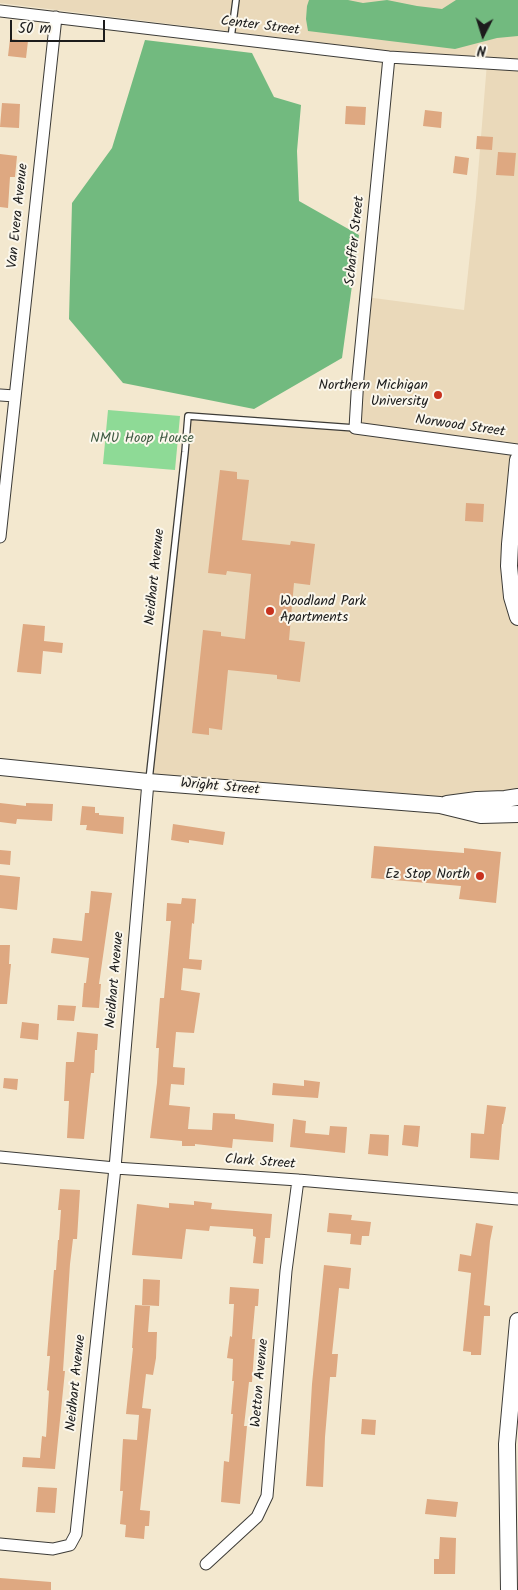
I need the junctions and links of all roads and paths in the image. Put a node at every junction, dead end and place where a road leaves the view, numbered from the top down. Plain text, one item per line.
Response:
1 (236, 0) edge
2 (0, 11) edge
3 (56, 17) junction
4 (231, 38) junction
5 (389, 57) junction
6 (518, 66) edge
7 (0, 395) edge
8 (15, 396) junction
9 (188, 416) joint
10 (355, 428) junction
11 (518, 450) edge
12 (518, 460) edge
13 (0, 538) edge
14 (518, 617) edge
15 (0, 767) edge
16 (148, 782) junction
17 (518, 797) edge
18 (440, 806) junction
19 (518, 814) edge
20 (0, 1157) edge
21 (115, 1168) junction
22 (298, 1180) junction
23 (518, 1199) edge
24 (518, 1321) edge
25 (517, 1342) edge
26 (0, 1544) edge
27 (206, 1564) dead end
28 (509, 1590) edge

1 - 4 lane
2 - 3 street, Center Street
3 - 4 street, Center Street
3 - 8 street, Van Evera Avenue
4 - 5 street, Center Street
5 - 6 street, Center Street
5 - 10 street, Schaffer Street
7 - 8 street
8 - 13 street, Van Evera Avenue
9 - 10 lane, Norwood Street
9 - 16 lane, Neidhart Avenue
10 - 11 street, Norwood Street
12 - 14 main road
15 - 16 main road, Wright Street
16 - 18 main road, Wright Street
16 - 21 street, Neidhart Avenue
17 - 18 main road, Wright Street
18 - 19 main road, Wright Street
20 - 21 street, Clark Street
21 - 22 street, Clark Street
21 - 26 street, Neidhart Avenue
22 - 23 street, Clark Street
22 - 27 street, Wetton Avenue
24 - 25 main road
25 - 28 main road

